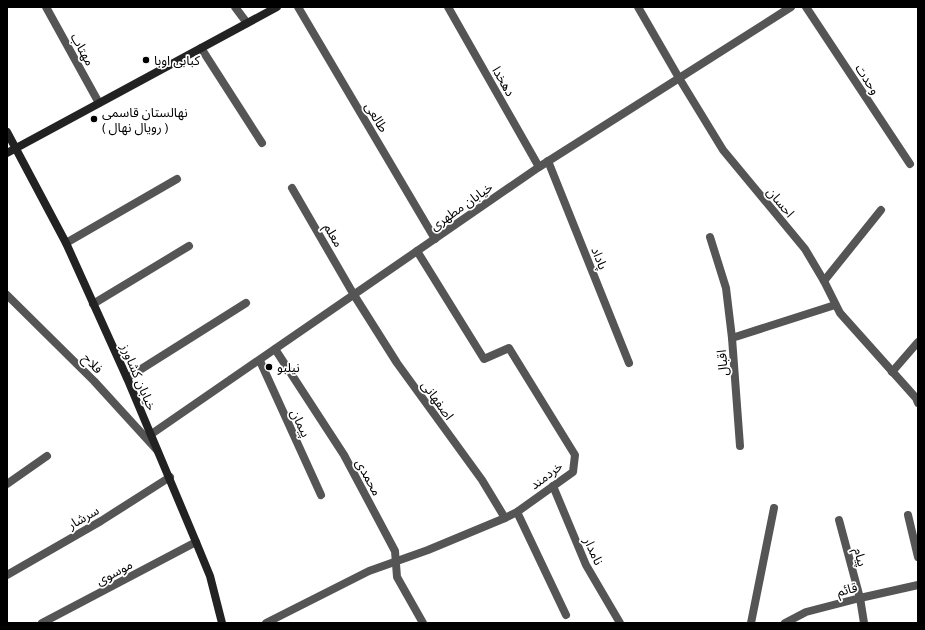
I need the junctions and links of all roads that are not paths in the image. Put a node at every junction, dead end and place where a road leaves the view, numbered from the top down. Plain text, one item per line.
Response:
1 (46, 7) edge
2 (235, 7) edge
3 (277, 7) edge
4 (298, 7) edge
5 (448, 7) edge
6 (638, 7) edge
7 (791, 7) edge
8 (806, 7) edge
9 (247, 23) junction
10 (201, 48) junction
11 (679, 78) junction
12 (99, 103) junction
13 (7, 132) edge
14 (262, 142) dead end
15 (15, 149) junction
16 (7, 153) edge
17 (548, 161) junction
18 (910, 164) dead end
19 (539, 167) junction
20 (177, 179) dead end
21 (292, 188) dead end
22 (881, 210) dead end
23 (710, 236) dead end
24 (435, 239) junction
25 (66, 243) junction
26 (189, 246) dead end
27 (417, 251) junction
28 (824, 281) junction
29 (354, 295) junction
30 (7, 296) edge
31 (246, 302) dead end
32 (93, 304) junction
33 (835, 305) junction
34 (732, 338) junction
35 (918, 342) edge
36 (275, 350) junction
37 (260, 361) junction
38 (629, 364) dead end
39 (892, 372) junction
40 (127, 378) junction
41 (918, 403) edge
42 (150, 435) junction
43 (740, 446) dead end
44 (158, 451) junction
45 (47, 456) dead end
46 (170, 477) junction
47 (7, 484) edge
48 (553, 486) junction
49 (321, 494) dead end
50 (774, 508) dead end
51 (517, 512) junction
52 (908, 515) dead end
53 (505, 518) junction
54 (839, 520) dead end
55 (196, 542) junction
56 (918, 558) edge
57 (396, 562) junction
58 (7, 575) edge
59 (918, 585) edge
60 (860, 598) junction
61 (566, 615) dead end
62 (42, 623) edge
63 (222, 623) edge
64 (266, 623) edge
65 (423, 623) edge
66 (620, 623) edge
67 (751, 623) edge
68 (785, 623) edge
69 (864, 623) edge

1 - 12 street, مهتاب
2 - 9 street
3 - 9 main road
4 - 24 street, طالعی
5 - 19 street, دهخدا
6 - 11 street, احسان
7 - 11 street, خیابان مطهری
8 - 18 street, وحدت
9 - 10 main road
10 - 12 main road
10 - 14 street
11 - 17 street, خیابان مطهری
11 - 28 street, احسان
12 - 15 main road
13 - 15 main road, خیابان کشاورز
15 - 16 main road
15 - 25 main road, خیابان کشاورز
17 - 19 street, خیابان مطهری
17 - 38 street, پاداد
19 - 24 street, خیابان مطهری
20 - 25 street
21 - 29 street, معلم
22 - 28 street
23 - 34 street
24 - 27 street, خیابان مطهری
25 - 32 main road, خیابان کشاورز
26 - 32 street
27 - 29 street, خیابان مطهری
27 - 48 street, خردمند
28 - 33 street, احسان
29 - 36 street, خیابان مطهری
29 - 53 street, اصفهانی
30 - 44 street, فلاح
31 - 40 street
32 - 40 main road, خیابان کشاورز
33 - 34 street, اقبال
33 - 39 street, احسان
34 - 43 street, اقبال
35 - 39 street
36 - 37 street, خیابان مطهری
36 - 57 street, محمدی
37 - 42 street, خیابان مطهری
37 - 49 street, پیمان
39 - 41 street, احسان
40 - 42 main road, خیابان کشاورز
42 - 44 main road, خیابان کشاورز
44 - 46 main road, خیابان کشاورز
45 - 47 street
46 - 55 main road, خیابان کشاورز
46 - 58 street, سرشار
48 - 51 street, خردمند
48 - 66 street, نامدار
50 - 67 street
51 - 53 street, خردمند
51 - 61 street
52 - 56 street
53 - 57 street, خردمند
54 - 60 street, پیام
55 - 62 street, موسوی
55 - 63 main road, خیابان کشاورز
57 - 64 street, خردمند
57 - 65 street, محمدی
59 - 60 street, قائم
60 - 68 street, قائم
60 - 69 street, پیام

